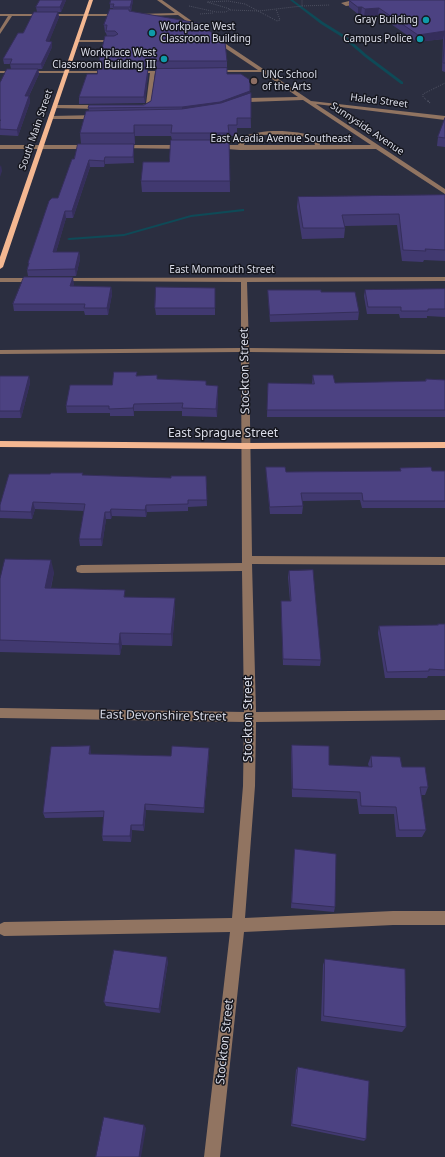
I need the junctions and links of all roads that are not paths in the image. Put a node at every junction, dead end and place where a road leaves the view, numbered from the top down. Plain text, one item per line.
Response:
1 (91, 0) edge
2 (159, 0) edge
3 (355, 0) edge
4 (382, 0) edge
5 (178, 14) junction
6 (0, 15) edge
7 (11, 15) junction
8 (86, 15) junction
9 (126, 15) edge
10 (134, 15) edge
11 (0, 33) edge
12 (77, 41) junction
13 (115, 41) edge
14 (262, 71) junction
15 (0, 72) edge
16 (67, 72) junction
17 (114, 72) edge
18 (129, 72) edge
19 (153, 72) junction
20 (176, 72) edge
21 (208, 72) edge
22 (304, 98) junction
23 (311, 102) junction
24 (234, 106) edge
25 (107, 107) edge
26 (129, 107) edge
27 (55, 108) junction
28 (107, 117) edge
29 (51, 118) junction
30 (445, 118) edge
31 (0, 147) edge
32 (40, 147) junction
33 (94, 147) edge
34 (117, 147) edge
35 (194, 147) edge
36 (210, 147) edge
37 (240, 148) junction
38 (318, 148) junction
39 (378, 148) junction
40 (426, 180) junction
41 (445, 183) edge
42 (445, 192) edge
43 (0, 267) edge
44 (445, 279) edge
45 (0, 280) edge
46 (47, 280) edge
47 (55, 280) edge
48 (244, 280) junction
49 (244, 350) junction
50 (0, 352) edge
51 (445, 352) edge
52 (0, 444) edge
53 (445, 445) edge
54 (246, 446) junction
55 (445, 561) edge
56 (247, 563) junction
57 (80, 569) dead end
58 (0, 713) edge
59 (445, 715) edge
60 (250, 717) junction
61 (445, 918) edge
62 (238, 925) junction
63 (4, 929) dead end
64 (212, 1157) edge

1 - 8 main road, South Main Street
2 - 5 street, Sunnyside Avenue
3 - 4 street
5 - 10 street
5 - 14 street, Sunnyside Avenue
6 - 7 street
7 - 8 street
7 - 11 street
8 - 9 street
8 - 12 main road, South Main Street
12 - 13 street
12 - 16 main road, South Main Street
14 - 21 street
14 - 22 street, Sunnyside Avenue
15 - 16 street
16 - 17 street
16 - 27 main road, South Main Street
18 - 19 street
19 - 20 street
19 - 26 street
22 - 23 street, Sunnyside Avenue
22 - 24 street
23 - 30 street, Haled Street
23 - 39 street, Sunnyside Avenue
25 - 27 street
27 - 29 main road, South Main Street
28 - 29 street
29 - 32 main road, South Main Street
31 - 32 street
32 - 33 street
32 - 43 main road, South Main Street
34 - 35 street, East Acadia Avenue Southeast
36 - 37 street, East Acadia Avenue Southeast
37 - 38 street, East Acadia Avenue Southeast
37 - 38 street
38 - 39 street, East Acadia Avenue Southeast
39 - 40 street, Sunnyside Avenue
40 - 41 street
40 - 42 street, Sunnyside Avenue
44 - 48 street, East Monmouth Street
45 - 46 street
47 - 48 street, East Monmouth Street
48 - 49 street, Stockton Street
49 - 50 street
49 - 51 street
49 - 54 street, Stockton Street
52 - 54 main road, East Sprague Street
53 - 54 main road, East Sprague Street
54 - 56 street, Stockton Street
55 - 56 street
56 - 57 street
56 - 60 street, Stockton Street
58 - 60 street, East Devonshire Street
59 - 60 street, East Devonshire Street
60 - 62 street, Stockton Street
61 - 62 street
62 - 63 street
62 - 64 street, Stockton Street

